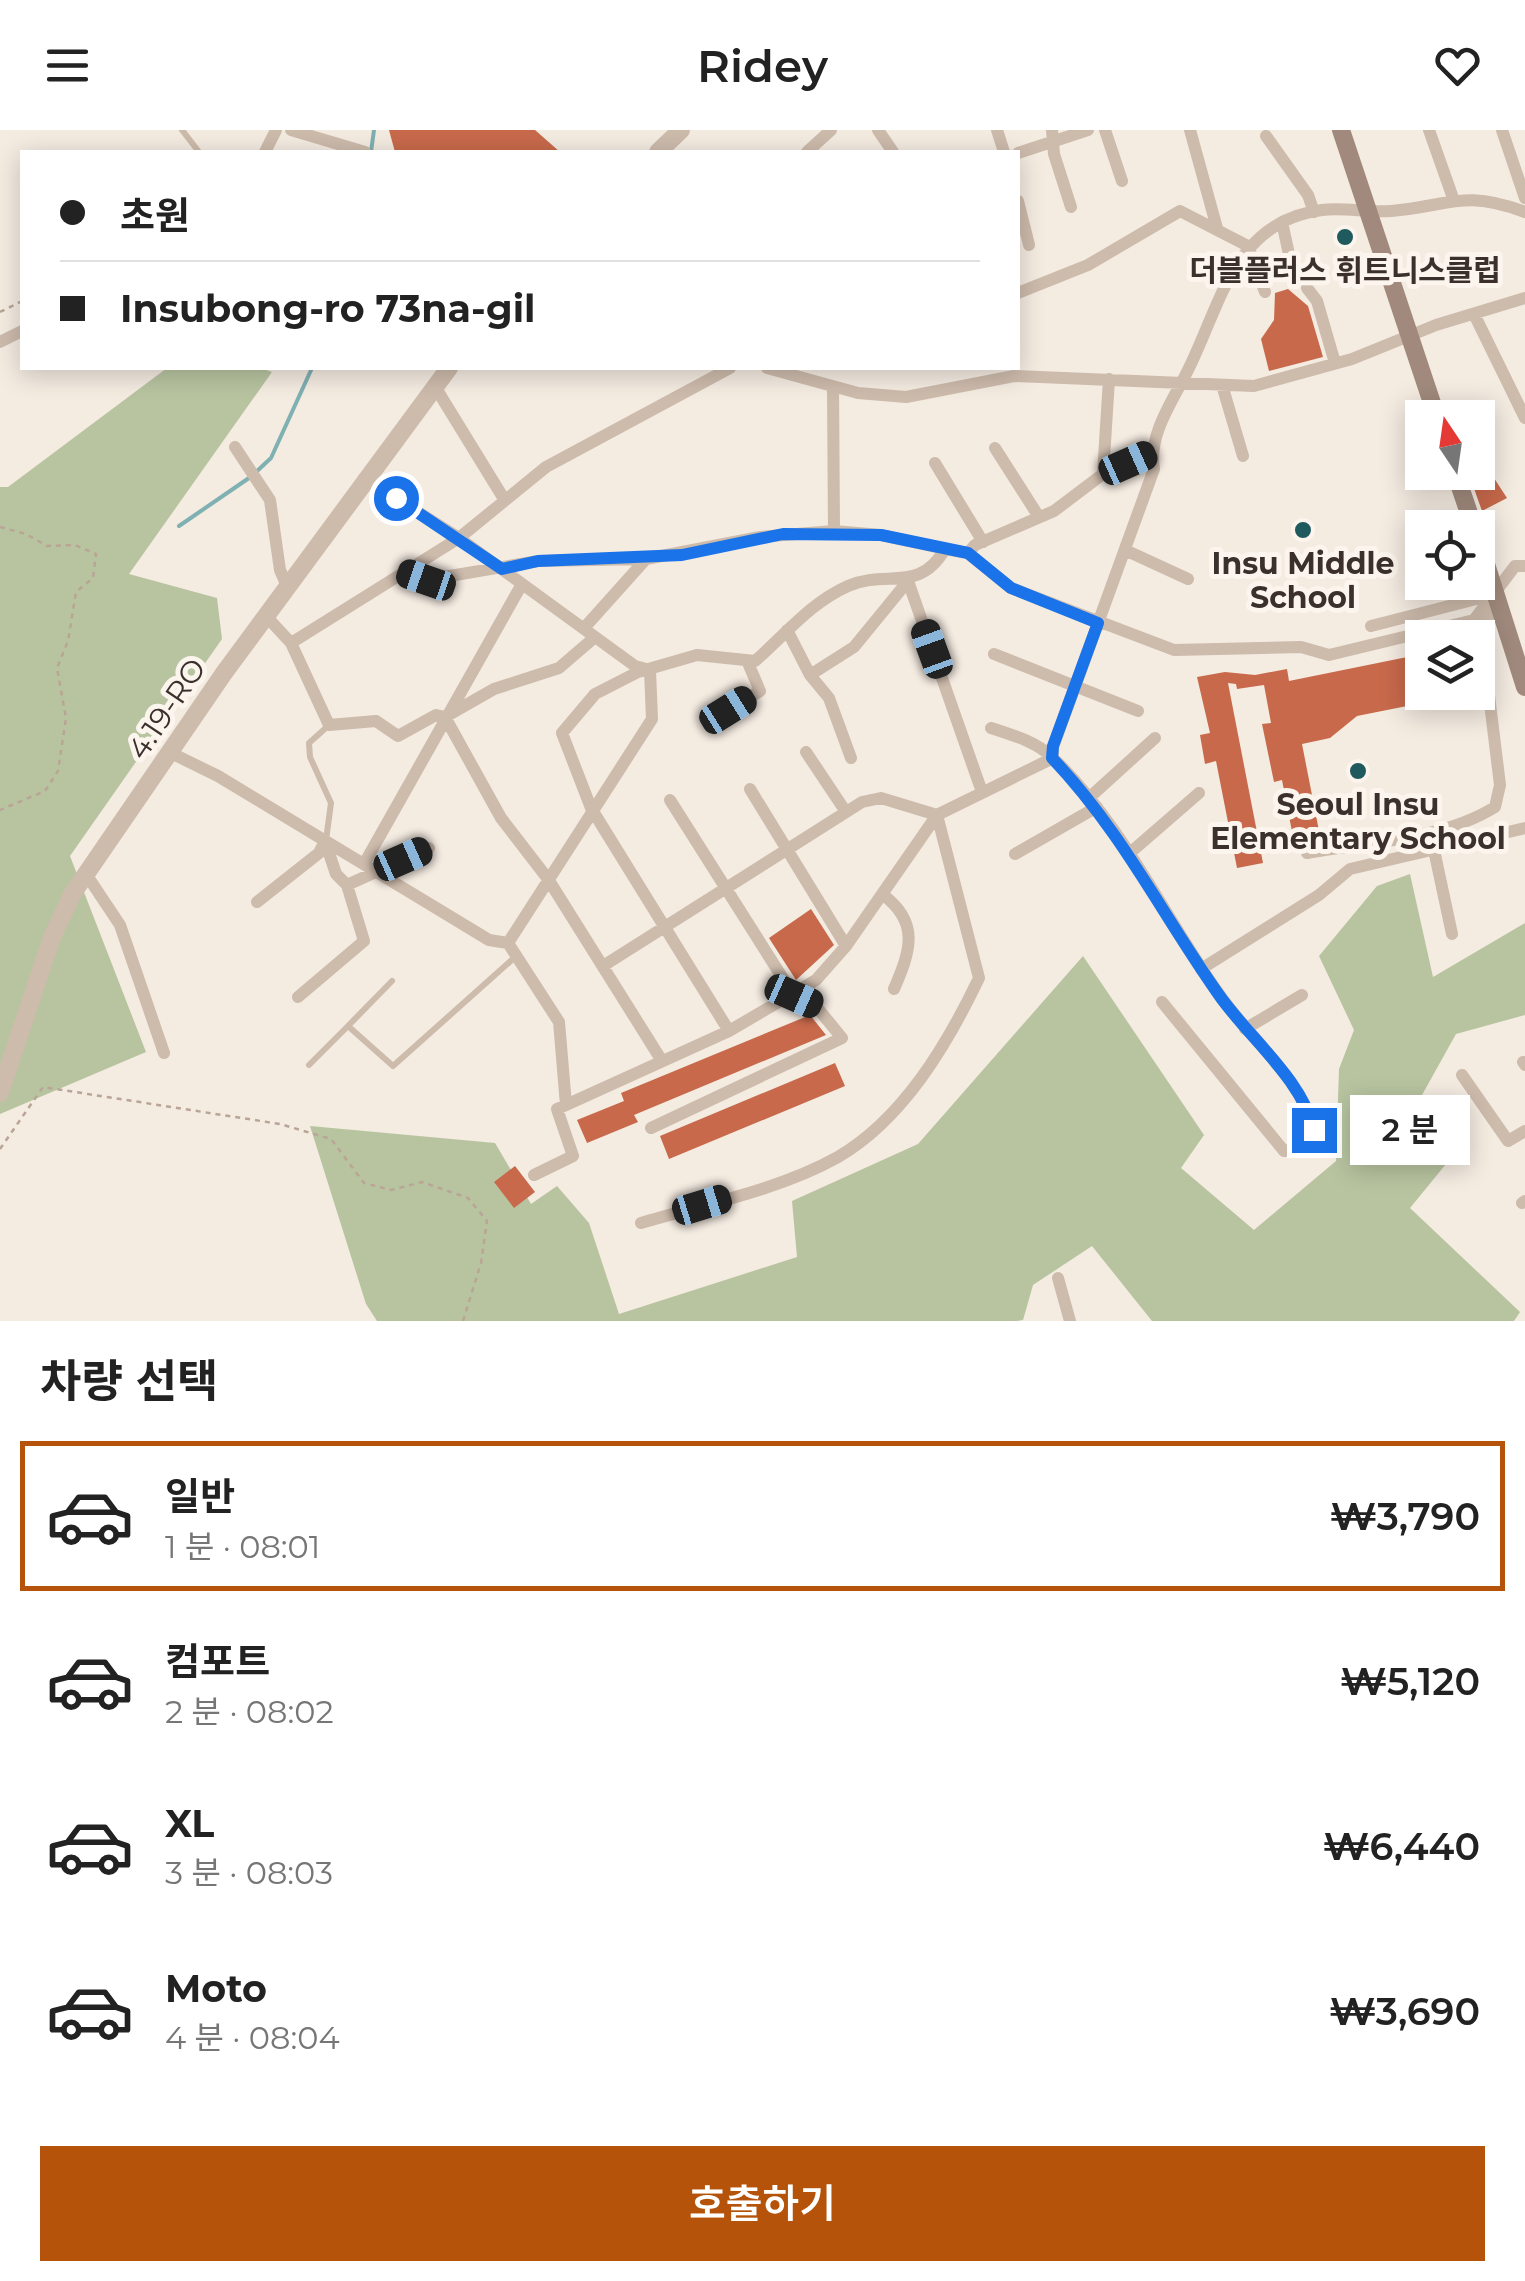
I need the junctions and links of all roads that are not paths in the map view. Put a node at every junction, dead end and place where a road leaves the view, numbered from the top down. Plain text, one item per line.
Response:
1 (182, 130) edge
2 (291, 130) edge
3 (680, 130) edge
4 (831, 130) edge
5 (1088, 130) edge
6 (1105, 130) edge
7 (1190, 130) edge
8 (1341, 130) edge
9 (1430, 130) edge
10 (1502, 130) edge
11 (1052, 136) edge
12 (1266, 136) dead end
13 (197, 150) edge
14 (358, 150) edge
15 (660, 150) edge
16 (810, 150) edge
17 (1020, 152) edge
18 (1122, 181) dead end
19 (1453, 198) junction
20 (1525, 198) edge
21 (1020, 208) edge
22 (1071, 208) dead end
23 (1314, 212) junction
24 (1369, 212) junction
25 (1525, 212) edge
26 (1282, 222) junction
27 (1218, 228) junction
28 (1030, 245) dead end
29 (1248, 246) junction
30 (1020, 292) edge
31 (1265, 292) dead end
32 (1525, 298) edge
33 (1474, 314) junction
34 (1412, 337) junction
35 (1336, 363) junction
36 (447, 370) edge
37 (726, 370) edge
38 (785, 370) edge
39 (1012, 372) edge
40 (813, 373) edge
41 (1108, 379) junction
42 (1180, 384) junction
43 (434, 385) junction
44 (1222, 385) junction
45 (833, 386) junction
46 (1431, 400) edge
47 (1525, 418) edge
48 (235, 447) dead end
49 (995, 448) dead end
50 (1152, 453) junction
51 (1243, 456) dead end
52 (934, 464) dead end
53 (1104, 474) junction
54 (364, 478) junction
55 (504, 499) junction
56 (1039, 517) junction
57 (834, 532) junction
58 (459, 538) junction
59 (983, 542) junction
60 (945, 549) junction
61 (1125, 550) junction
62 (968, 553) junction
63 (646, 559) junction
64 (1525, 566) edge
65 (502, 569) junction
66 (405, 573) junction
67 (1188, 579) dead end
68 (908, 581) junction
69 (522, 584) junction
70 (287, 586) junction
71 (1495, 591) edge
72 (1496, 594) junction
73 (266, 616) junction
74 (1098, 623) junction
75 (1371, 626) dead end
76 (584, 627) junction
77 (787, 630) junction
78 (596, 638) junction
79 (291, 643) junction
80 (994, 654) dead end
81 (748, 664) junction
82 (650, 670) junction
83 (810, 675) junction
84 (1525, 687) edge
85 (1074, 689) junction
86 (728, 710) dead end
87 (1138, 710) dead end
88 (446, 716) junction
89 (329, 725) junction
90 (990, 728) dead end
91 (1155, 738) dead end
92 (806, 752) dead end
93 (171, 754) junction
94 (851, 758) dead end
95 (1052, 758) junction
96 (750, 790) dead end
97 (982, 792) junction
98 (1199, 793) dead end
99 (670, 800) dead end
100 (1093, 802) junction
101 (592, 808) junction
102 (846, 812) junction
103 (936, 815) junction
104 (1525, 828) edge
105 (325, 841) junction
106 (429, 848) dead end
107 (785, 850) junction
108 (1434, 850) junction
109 (1131, 852) junction
110 (1015, 854) dead end
111 (1307, 854) dead end
112 (371, 867) junction
113 (86, 874) junction
114 (548, 879) junction
115 (348, 885) junction
116 (728, 887) junction
117 (882, 894) junction
118 (257, 902) dead end
119 (663, 928) junction
120 (1452, 934) dead end
121 (508, 943) junction
122 (846, 946) junction
123 (514, 958) junction
124 (603, 966) junction
125 (1202, 970) junction
126 (392, 981) dead end
127 (894, 988) dead end
128 (1302, 995) dead end
129 (794, 996) junction
130 (298, 997) dead end
131 (1162, 1002) dead end
132 (348, 1026) junction
133 (1245, 1029) junction
134 (729, 1031) junction
135 (164, 1054) dead end
136 (662, 1061) junction
137 (309, 1065) dead end
138 (1462, 1075) dead end
139 (0, 1093) edge
140 (566, 1105) junction
141 (651, 1128) dead end
142 (1525, 1131) edge
143 (534, 1174) dead end
144 (642, 1223) dead end
145 (1058, 1278) dead end
146 (1070, 1321) edge

1 - 13 lane
2 - 14 street
3 - 15 street
4 - 16 street
5 - 11 street
6 - 18 street
7 - 27 street
8 - 24 main road
9 - 19 street
10 - 20 street
11 - 17 street
11 - 22 street
12 - 23 street
19 - 24 street
19 - 25 street
21 - 28 street
23 - 24 street
23 - 26 street
24 - 34 main road
26 - 29 street
26 - 35 street
27 - 29 street
27 - 30 street
29 - 31 street
29 - 42 street
32 - 33 street
33 - 34 street
33 - 47 street
34 - 35 street
34 - 46 main road
35 - 44 street
36 - 43 street, 4.19-RO
37 - 55 street
38 - 40 street
39 - 41 street
39 - 45 street
40 - 45 street
41 - 42 street
41 - 53 street
42 - 44 street
42 - 50 street
43 - 54 street, 4.19-RO
43 - 55 street
44 - 51 street
45 - 57 street
48 - 70 street
49 - 56 street
50 - 53 street
50 - 61 street
52 - 59 street
53 - 56 street
54 - 58 street
54 - 70 street, 4.19-RO
55 - 58 street
56 - 59 street
57 - 60 street
57 - 63 street
58 - 65 street
58 - 66 street
59 - 62 street
60 - 62 street
60 - 68 street
61 - 67 street
61 - 74 street
62 - 74 street
63 - 65 street
63 - 76 street
64 - 72 street
65 - 66 street
65 - 69 street
66 - 79 street
68 - 77 street
68 - 83 street
68 - 97 street
69 - 76 street
69 - 88 street
70 - 73 street, 4.19-RO
71 - 72 main road
72 - 74 street
72 - 75 street
72 - 84 main road
72 - 111 street
73 - 79 street
73 - 93 street, 4.19-RO
74 - 85 street
76 - 78 street
77 - 81 street
77 - 83 street
78 - 82 street
78 - 88 street
79 - 89 street
80 - 85 street
81 - 82 street
81 - 86 street
82 - 101 street
82 - 101 street
83 - 94 street
85 - 87 street
85 - 95 street
88 - 89 street
88 - 112 street
88 - 114 street
89 - 105 lane
90 - 95 street
91 - 100 street
92 - 102 street
93 - 105 street
93 - 113 street, 4.19-RO
95 - 97 street
95 - 100 street
96 - 107 street
97 - 103 street
98 - 109 street
99 - 116 street
100 - 109 street
100 - 110 street
101 - 114 street
101 - 119 street
102 - 103 street
102 - 107 street
103 - 117 street
103 - 144 street
104 - 108 street
105 - 112 street
105 - 115 street
105 - 118 street
106 - 112 street
107 - 116 street
107 - 122 street
108 - 120 street
108 - 125 street
109 - 125 street
112 - 115 street
112 - 121 street
113 - 135 street
113 - 139 street, 4.19-RO
114 - 121 street
114 - 124 street
115 - 130 street
116 - 119 street
116 - 129 street
117 - 122 street
117 - 127 street
119 - 124 street
119 - 134 street
121 - 123 street
122 - 129 street
123 - 132 lane
123 - 140 street
124 - 136 street
125 - 133 street
126 - 132 lane
128 - 133 street
129 - 134 street
129 - 141 street
131 - 133 street
132 - 137 lane
134 - 136 street
136 - 140 street
138 - 142 street
140 - 143 street
145 - 146 street

